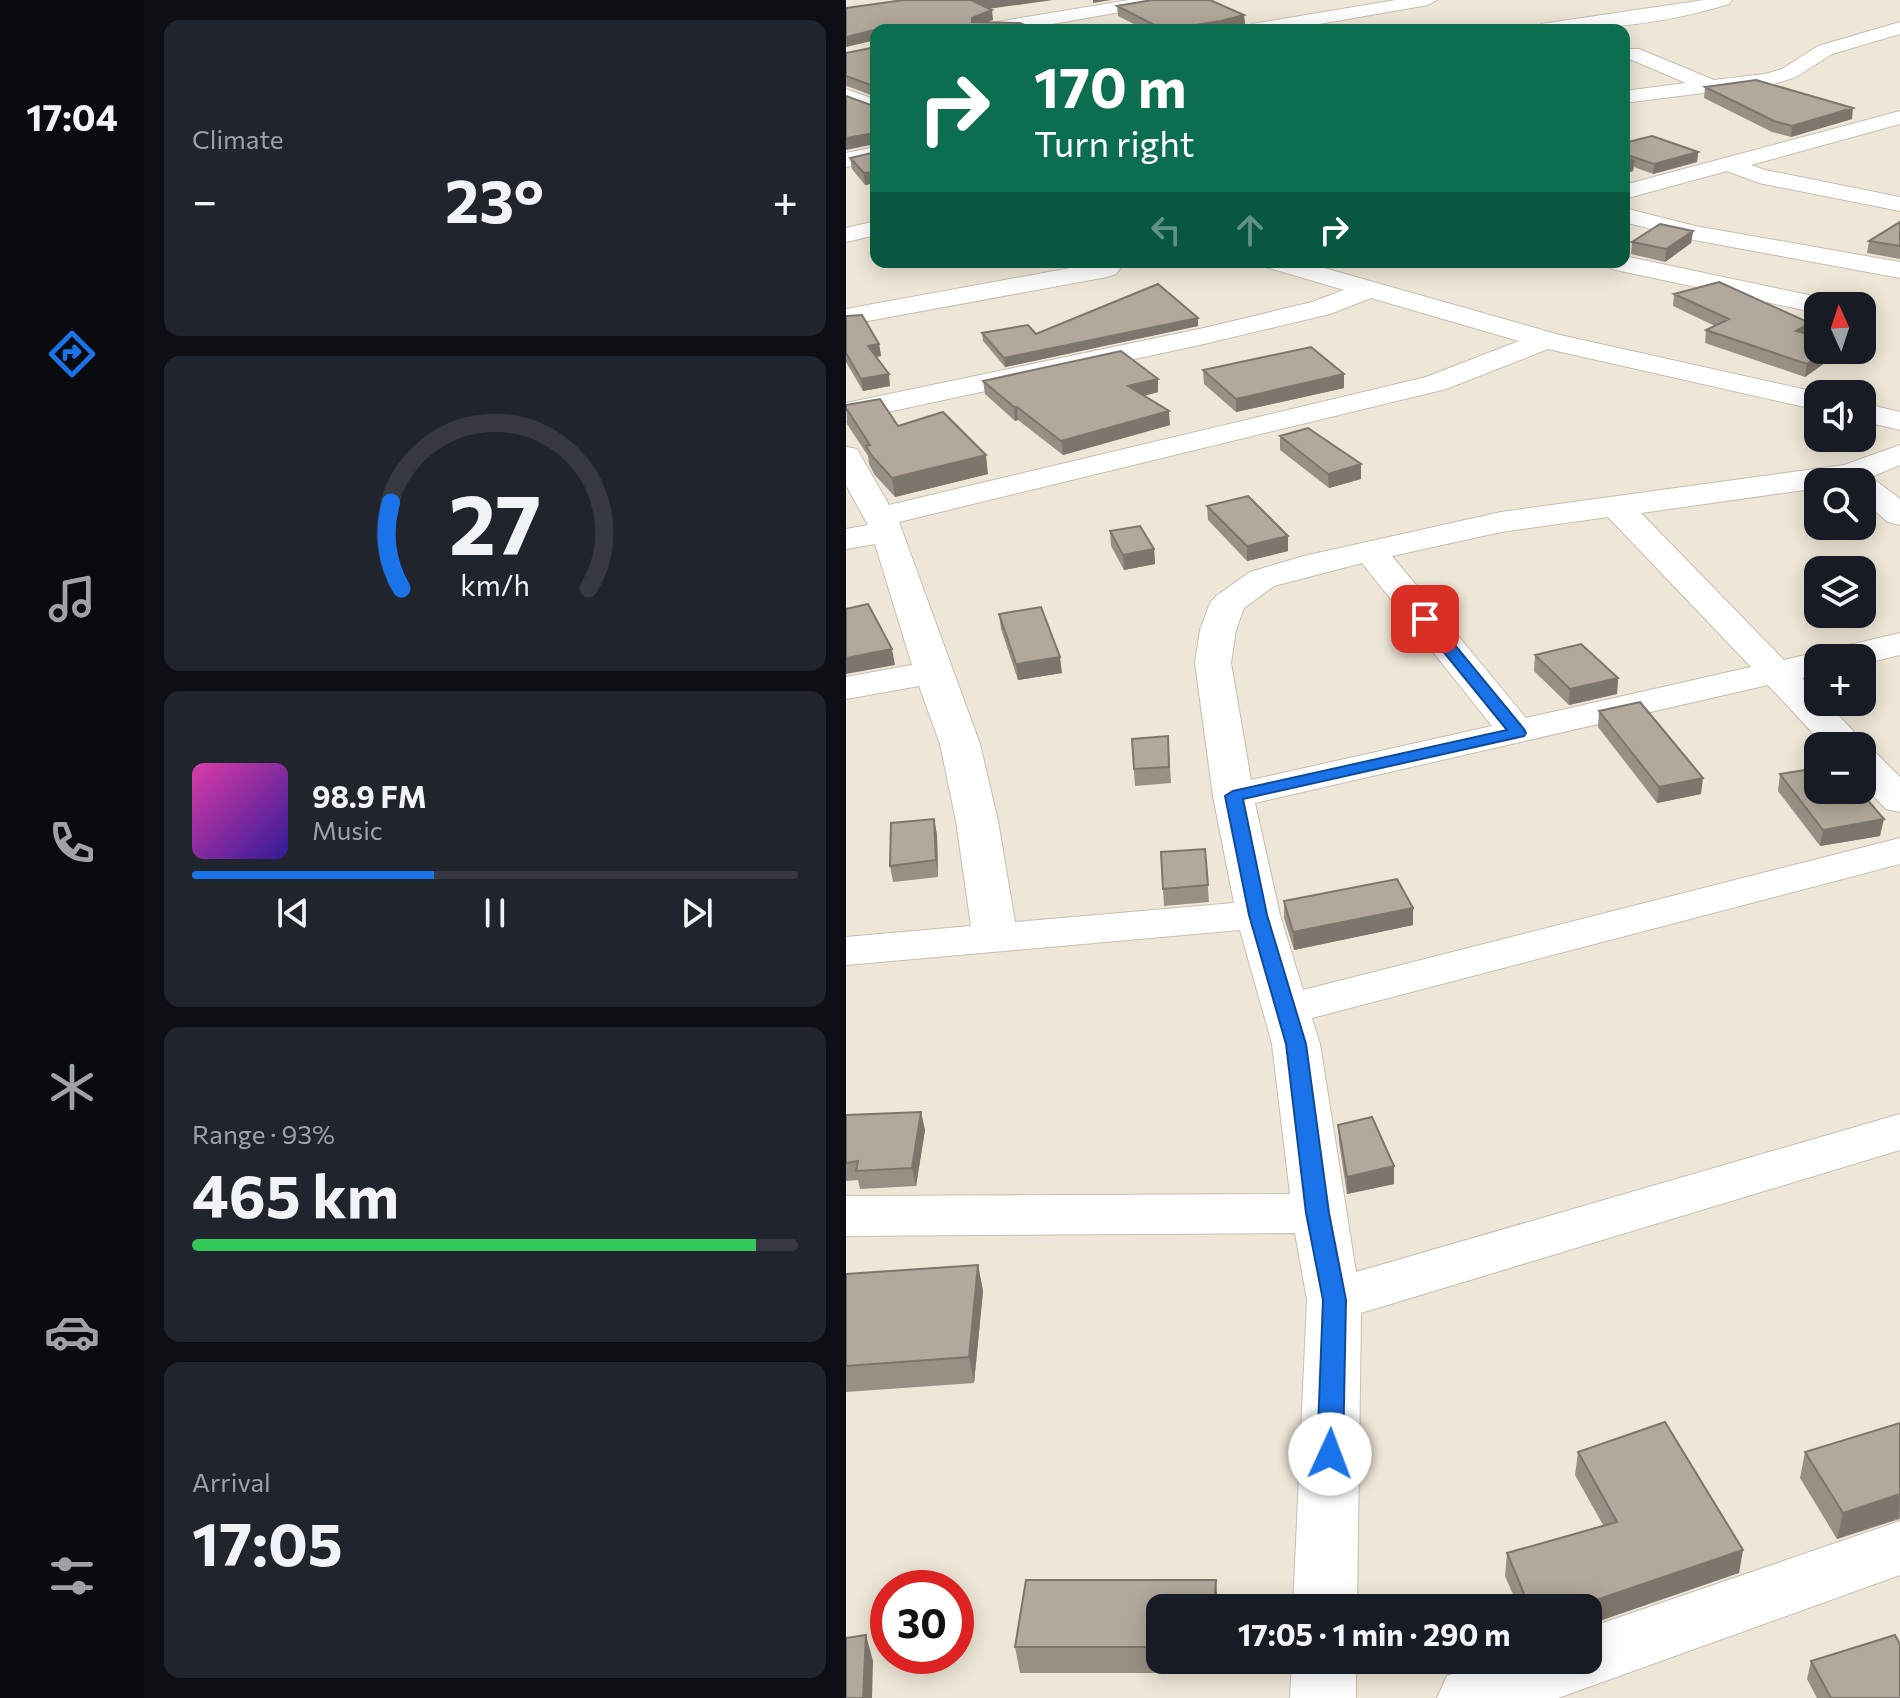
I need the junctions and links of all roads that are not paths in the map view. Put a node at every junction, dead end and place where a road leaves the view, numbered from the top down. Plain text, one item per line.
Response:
1 (1161, 0) edge
2 (1428, 0) edge
3 (1718, 0) edge
4 (1086, 5) edge
5 (1009, 24) edge
6 (1118, 24) edge
7 (1287, 24) edge
8 (1585, 24) edge
9 (1900, 28) edge
10 (1632, 53) dead end
11 (1715, 88) junction
12 (846, 95) edge
13 (1630, 96) edge
14 (870, 105) edge
15 (1900, 117) edge
16 (870, 155) edge
17 (846, 160) edge
18 (1727, 163) junction
19 (1630, 190) edge
20 (1900, 204) edge
21 (1630, 217) edge
22 (870, 229) edge
23 (846, 235) edge
24 (1630, 265) edge
25 (1294, 268) edge
26 (1107, 269) dead end
27 (1900, 270) edge
28 (1370, 275) edge
29 (1804, 302) edge
30 (846, 317) edge
31 (1546, 340) junction
32 (1804, 398) edge
33 (846, 412) edge
34 (1876, 415) edge
35 (1900, 421) edge
36 (1900, 454) edge
37 (846, 456) edge
38 (1876, 469) edge
39 (1804, 486) edge
40 (1876, 495) edge
41 (1616, 506) junction
42 (1900, 515) edge
43 (884, 524) junction
44 (846, 539) edge
45 (1370, 551) junction
46 (1900, 644) edge
47 (1876, 650) edge
48 (1804, 666) edge
49 (933, 672) junction
50 (1775, 672) junction
51 (846, 688) edge
52 (1833, 732) edge
53 (1518, 733) junction
54 (1876, 775) edge
55 (1233, 796) junction
56 (1900, 800) edge
57 (1900, 851) edge
58 (1258, 915) junction
59 (995, 936) junction
60 (846, 951) edge
61 (1285, 1010) junction
62 (1900, 1132) edge
63 (1318, 1213) junction
64 (846, 1216) edge
65 (1334, 1300) junction
66 (1900, 1548) edge
67 (1325, 1594) edge
68 (1602, 1653) edge
69 (1324, 1674) edge
70 (1540, 1674) edge
71 (1323, 1698) edge
72 (1470, 1698) edge

1 - 4 street
2 - 7 street
3 - 8 street
4 - 5 street
4 - 6 street
9 - 11 street
10 - 11 street
11 - 13 street
12 - 14 street
15 - 18 street
16 - 17 street
18 - 19 street
18 - 20 street
21 - 27 street
22 - 23 street
24 - 29 street
25 - 28 street
26 - 30 street
28 - 31 street
28 - 33 street
31 - 32 street
31 - 43 street
34 - 35 street
36 - 38 street
37 - 43 street
39 - 41 street
40 - 42 street
41 - 45 street
41 - 50 street
43 - 44 street
43 - 49 street
45 - 53 street
45 - 55 street
46 - 47 street
48 - 50 street
49 - 51 street
49 - 59 street
50 - 52 street
50 - 53 street
53 - 55 street
54 - 56 street
55 - 58 street
57 - 61 street
58 - 59 street
58 - 61 street
59 - 60 street
61 - 63 street
62 - 65 street
63 - 64 street
63 - 65 street
65 - 67 street
66 - 68 street
69 - 71 street
70 - 72 street

